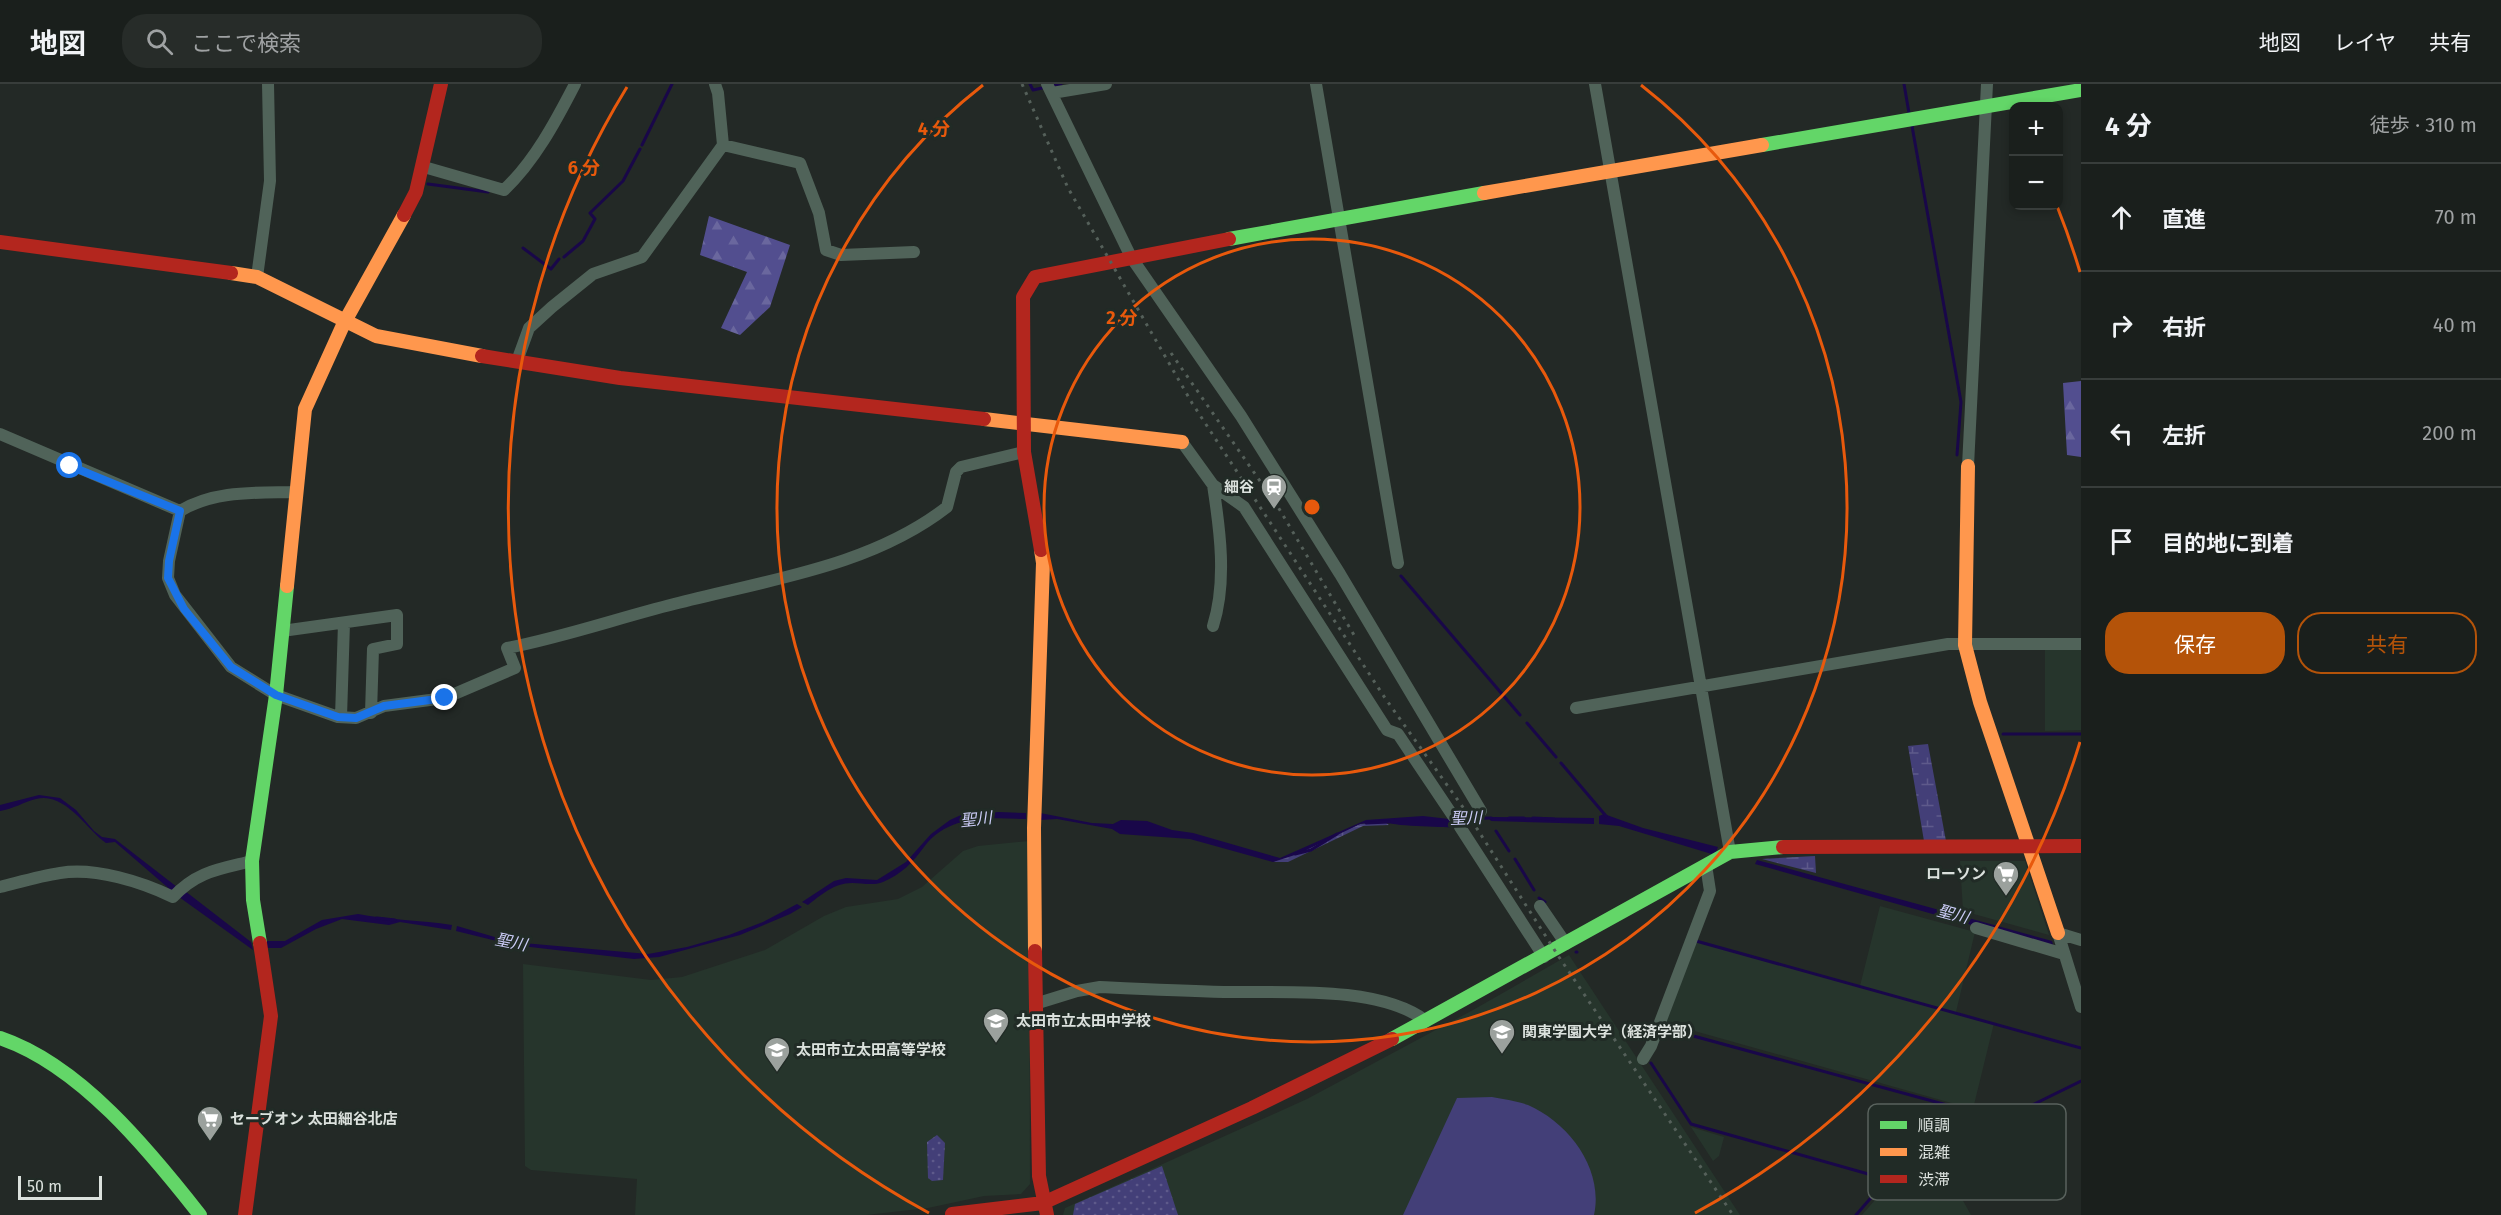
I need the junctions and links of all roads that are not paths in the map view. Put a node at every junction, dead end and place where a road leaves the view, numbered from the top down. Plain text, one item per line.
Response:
1 (268, 84) edge
2 (441, 84) edge
3 (575, 84) edge
4 (715, 84) edge
5 (1106, 84) edge
6 (1316, 84) edge
7 (1595, 84) edge
8 (1987, 84) edge
9 (1049, 89) edge
10 (2081, 90) edge
11 (1985, 108) junction
12 (723, 145) junction
13 (424, 167) junction
14 (1611, 172) junction
15 (1340, 218) junction
16 (0, 242) edge
17 (914, 252) dead end
18 (1131, 257) junction
19 (257, 277) junction
20 (344, 323) junction
21 (517, 361) junction
22 (1024, 423) junction
23 (0, 434) edge
24 (1182, 442) joint
25 (1024, 452) junction
26 (1968, 466) joint
27 (1213, 485) junction
28 (295, 492) junction
29 (180, 511) junction
30 (1398, 563) dead end
31 (344, 622) junction
32 (1213, 626) dead end
33 (282, 631) junction
34 (2081, 644) edge
35 (1965, 645) junction
36 (1700, 688) junction
37 (276, 695) junction
38 (1576, 708) dead end
39 (371, 713) junction
40 (341, 717) junction
41 (1481, 811) dead end
42 (1453, 816) dead end
43 (1460, 827) dead end
44 (2081, 846) edge
45 (2028, 847) junction
46 (1730, 852) junction
47 (252, 861) junction
48 (1706, 866) junction
49 (0, 887) edge
50 (1540, 906) dead end
51 (1976, 928) dead end
52 (2081, 940) edge
53 (1566, 944) junction
54 (2061, 945) junction
55 (1544, 957) junction
56 (1035, 1004) junction
57 (2081, 1007) edge
58 (1426, 1021) junction
59 (0, 1038) edge
60 (1643, 1059) dead end
61 (1045, 1209) edge
62 (952, 1214) edge
63 (200, 1215) edge
64 (245, 1215) edge
65 (945, 1215) edge

1 - 19 street
2 - 13 street
3 - 13 street
4 - 12 street
5 - 9 street
6 - 15 street
7 - 14 street
8 - 11 street
9 - 18 street
10 - 11 street
11 - 14 street
11 - 26 street
12 - 17 street
12 - 21 street
13 - 20 street
14 - 15 street
14 - 36 street
15 - 18 street
15 - 30 street
16 - 19 street
18 - 22 street
18 - 41 street
19 - 20 street
20 - 21 street
20 - 28 street
21 - 22 street
22 - 24 street
22 - 25 street
23 - 29 street
24 - 27 street
25 - 39 street
25 - 56 street
26 - 35 street
27 - 32 street
27 - 42 street
28 - 29 street
28 - 33 street
29 - 37 street
31 - 33 street
31 - 39 street
31 - 40 street
33 - 37 street
34 - 35 street
35 - 36 street
35 - 45 street
36 - 38 street
36 - 46 street
37 - 40 street
37 - 47 street
39 - 40 street
43 - 55 street
44 - 45 street
45 - 46 street
45 - 54 street
46 - 48 street
47 - 49 street
47 - 64 street
48 - 53 street
48 - 60 street
50 - 53 street
51 - 54 street
52 - 54 street
53 - 55 street
54 - 57 street
55 - 58 street
56 - 58 street
56 - 61 street
58 - 61 street
59 - 63 street
61 - 62 street
62 - 65 street

